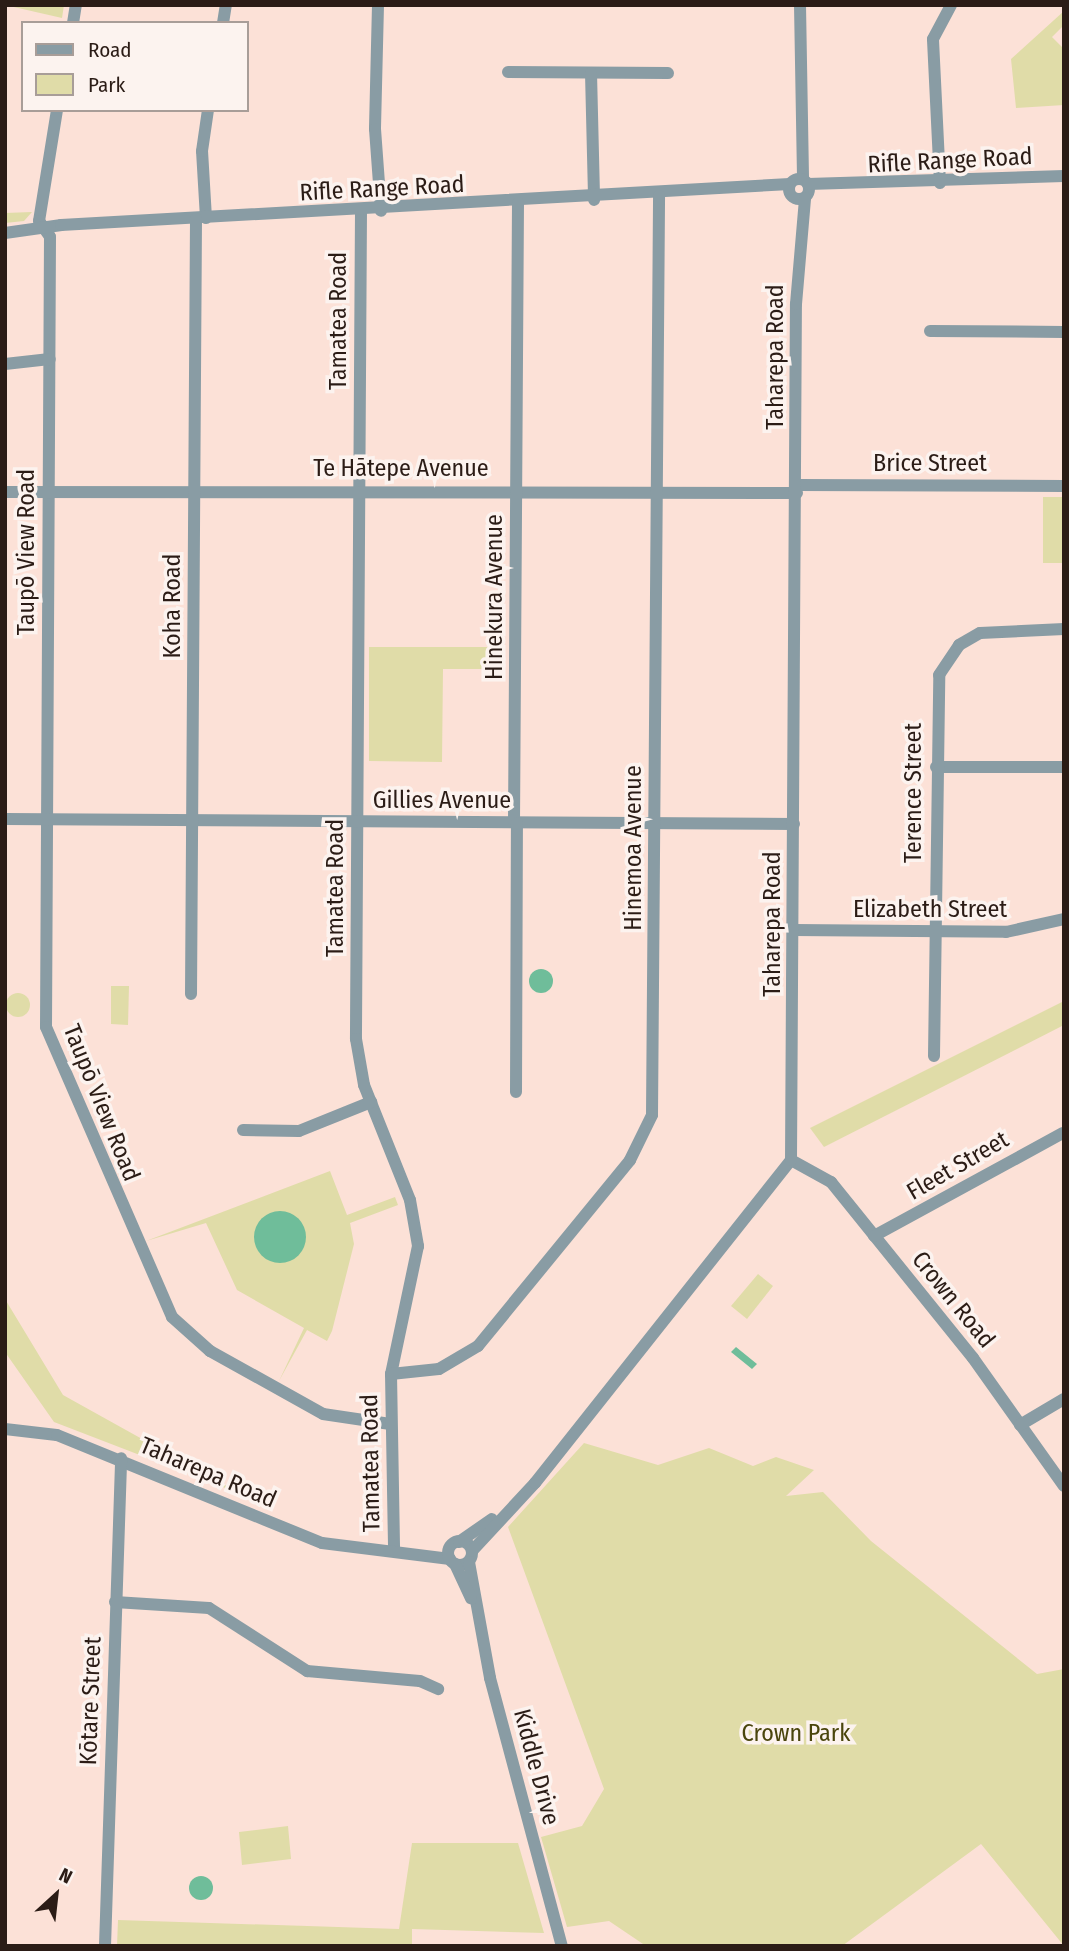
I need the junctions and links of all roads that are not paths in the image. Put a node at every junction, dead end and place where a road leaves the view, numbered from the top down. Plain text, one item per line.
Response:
1 (378, 5) edge
2 (800, 5) edge
3 (951, 5) edge
4 (508, 72) dead end
5 (591, 73) junction
6 (668, 73) dead end
7 (57, 112) edge
8 (208, 112) edge
9 (1064, 176) edge
10 (940, 183) junction
11 (799, 189) junction
12 (659, 196) junction
13 (594, 200) junction
14 (518, 203) junction
15 (361, 211) junction
16 (381, 211) junction
17 (201, 219) junction
18 (43, 227) junction
19 (5, 233) edge
20 (930, 331) dead end
21 (1064, 332) edge
22 (50, 359) junction
23 (5, 364) edge
24 (1064, 486) edge
25 (48, 488) junction
26 (797, 489) junction
27 (194, 490) junction
28 (359, 491) junction
29 (516, 491) junction
30 (5, 492) edge
31 (658, 493) junction
32 (1064, 629) edge
33 (936, 766) junction
34 (1064, 767) edge
35 (5, 819) edge
36 (46, 819) junction
37 (192, 820) junction
38 (357, 822) junction
39 (515, 822) junction
40 (655, 823) junction
41 (794, 824) junction
42 (1064, 919) edge
43 (794, 930) junction
44 (935, 931) junction
45 (191, 994) dead end
46 (934, 1056) dead end
47 (516, 1092) dead end
48 (370, 1102) junction
49 (243, 1130) dead end
50 (1063, 1132) edge
51 (791, 1160) junction
52 (874, 1236) junction
53 (391, 1374) junction
54 (1064, 1399) edge
55 (390, 1424) junction
56 (1020, 1425) junction
57 (5, 1429) edge
58 (121, 1458) junction
59 (1064, 1486) edge
60 (505, 1513) junction
61 (394, 1551) junction
62 (454, 1553) junction
63 (470, 1556) junction
64 (471, 1598) junction
65 (115, 1602) junction
66 (438, 1689) dead end
67 (105, 1946) edge
68 (562, 1946) edge

1 - 16 street
2 - 11 street, Taharepa Road
3 - 10 street
4 - 5 street
5 - 6 street
5 - 13 street
7 - 18 street, Taupō View Road
8 - 17 street, Koha Road
9 - 10 street, Rifle Range Road
10 - 11 street, Rifle Range Road
11 - 12 street, Rifle Range Road
11 - 26 street, Taharepa Road
12 - 13 street, Rifle Range Road
12 - 31 street, Hinemoa Avenue
13 - 14 street, Rifle Range Road
14 - 16 street, Rifle Range Road
14 - 29 street, Hinekura Avenue
15 - 16 street, Rifle Range Road
15 - 17 street, Rifle Range Road
15 - 28 street, Tamatea Road
17 - 18 street, Rifle Range Road
17 - 27 street, Koha Road
18 - 19 street, Rifle Range Road
18 - 22 street, Taupō View Road
20 - 21 street
22 - 23 street
22 - 25 street, Taupō View Road
24 - 26 street, Brice Street
25 - 27 street, Te Hātepe Avenue
25 - 30 street, Te Hātepe Avenue
25 - 36 street, Taupō View Road
26 - 31 street, Te Hātepe Avenue
26 - 41 street, Taharepa Road
27 - 28 street, Te Hātepe Avenue
27 - 37 street, Koha Road
28 - 29 street, Te Hātepe Avenue
28 - 38 street, Tamatea Road
29 - 31 street, Te Hātepe Avenue
29 - 39 street, Hinekura Avenue
31 - 40 street, Hinemoa Avenue
32 - 33 street, Terence Street
33 - 34 street
33 - 44 street, Terence Street
35 - 36 street, Gillies Avenue
36 - 37 street, Gillies Avenue
36 - 55 street, Taupō View Road
37 - 38 street, Gillies Avenue
37 - 45 street, Koha Road
38 - 39 street, Gillies Avenue
38 - 48 street, Tamatea Road
39 - 40 street, Gillies Avenue
39 - 47 street, Hinekura Avenue
40 - 41 street, Gillies Avenue
40 - 53 street, Hinemoa Avenue
41 - 43 street, Taharepa Road
42 - 44 street, Elizabeth Street
43 - 44 street, Elizabeth Street
43 - 51 street, Taharepa Road
44 - 46 street, Terence Street
48 - 49 street
48 - 53 street, Tamatea Road
50 - 52 street, Fleet Street
51 - 52 street, Crown Road
51 - 60 street
52 - 56 street, Crown Road
53 - 55 street, Tamatea Road
54 - 56 street
55 - 61 street, Tamatea Road
56 - 59 street, Crown Road
57 - 58 street, Taharepa Road
58 - 61 street, Taharepa Road
58 - 65 street, Kōtare Street
60 - 62 street
60 - 63 street
61 - 62 street, Taharepa Road
62 - 63 street, Taharepa Road
62 - 63 street, Taharepa Road
62 - 64 street, Kiddle Drive
63 - 64 street, Kiddle Drive
64 - 68 street, Kiddle Drive
65 - 66 street
65 - 67 street, Kōtare Street

